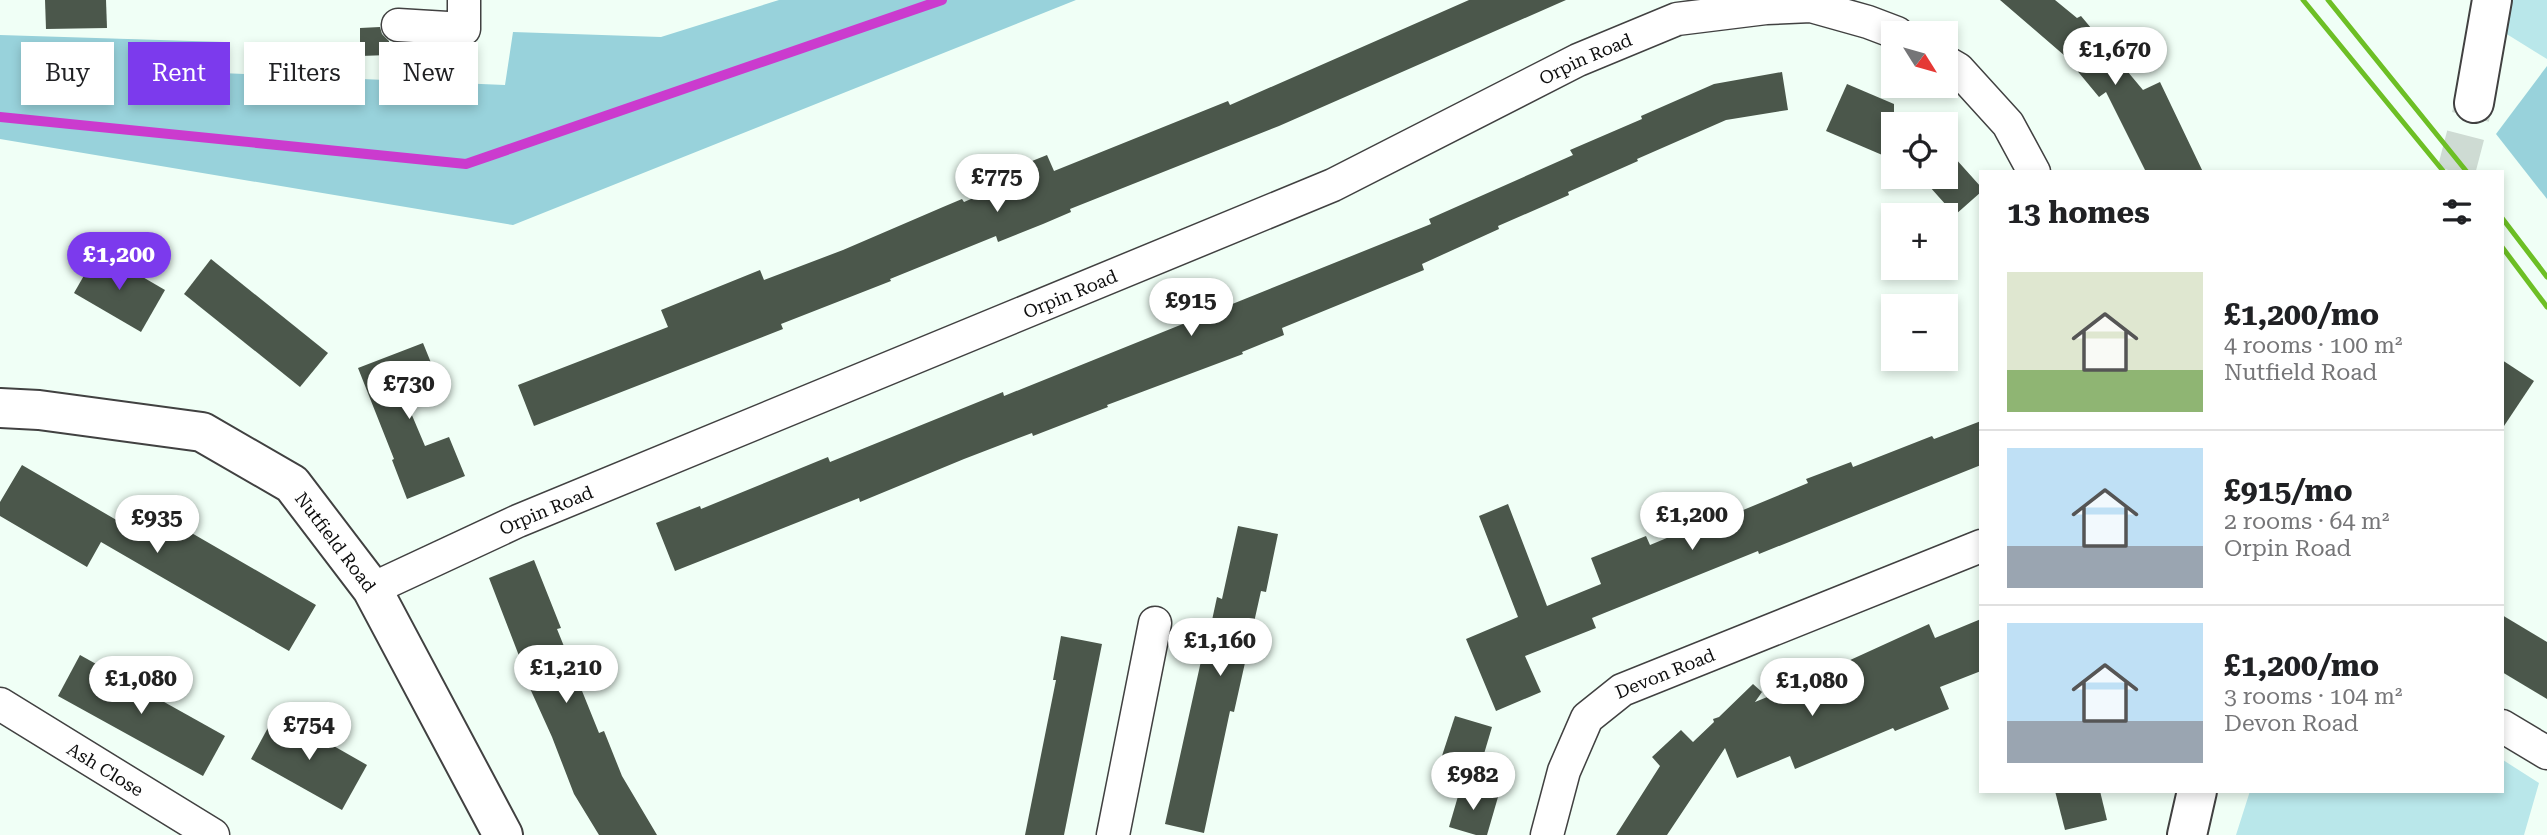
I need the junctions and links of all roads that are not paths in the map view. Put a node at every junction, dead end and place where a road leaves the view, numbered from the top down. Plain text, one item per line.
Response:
1 (464, 0) edge
2 (2492, 0) edge
3 (1764, 4) edge
4 (398, 25) dead end
5 (1881, 27) edge
6 (1958, 69) edge
7 (2474, 103) tunnel mouth
8 (2033, 170) edge
9 (0, 408) edge
10 (1979, 547) edge
11 (372, 589) junction
12 (1155, 623) dead end
13 (0, 704) edge
14 (2504, 727) edge
15 (2547, 752) edge
16 (2196, 793) edge
17 (213, 835) edge
18 (503, 835) edge
19 (1113, 835) edge
20 (1547, 835) edge
21 (2186, 835) edge

1 - 4 street
2 - 7 street
3 - 5 street, Orpin Road
3 - 11 street, Orpin Road
6 - 8 street
9 - 11 street, Nutfield Road
10 - 20 street, Devon Road
11 - 18 street, Nutfield Road
12 - 19 street
13 - 17 street, Ash Close
14 - 15 street
16 - 21 street

